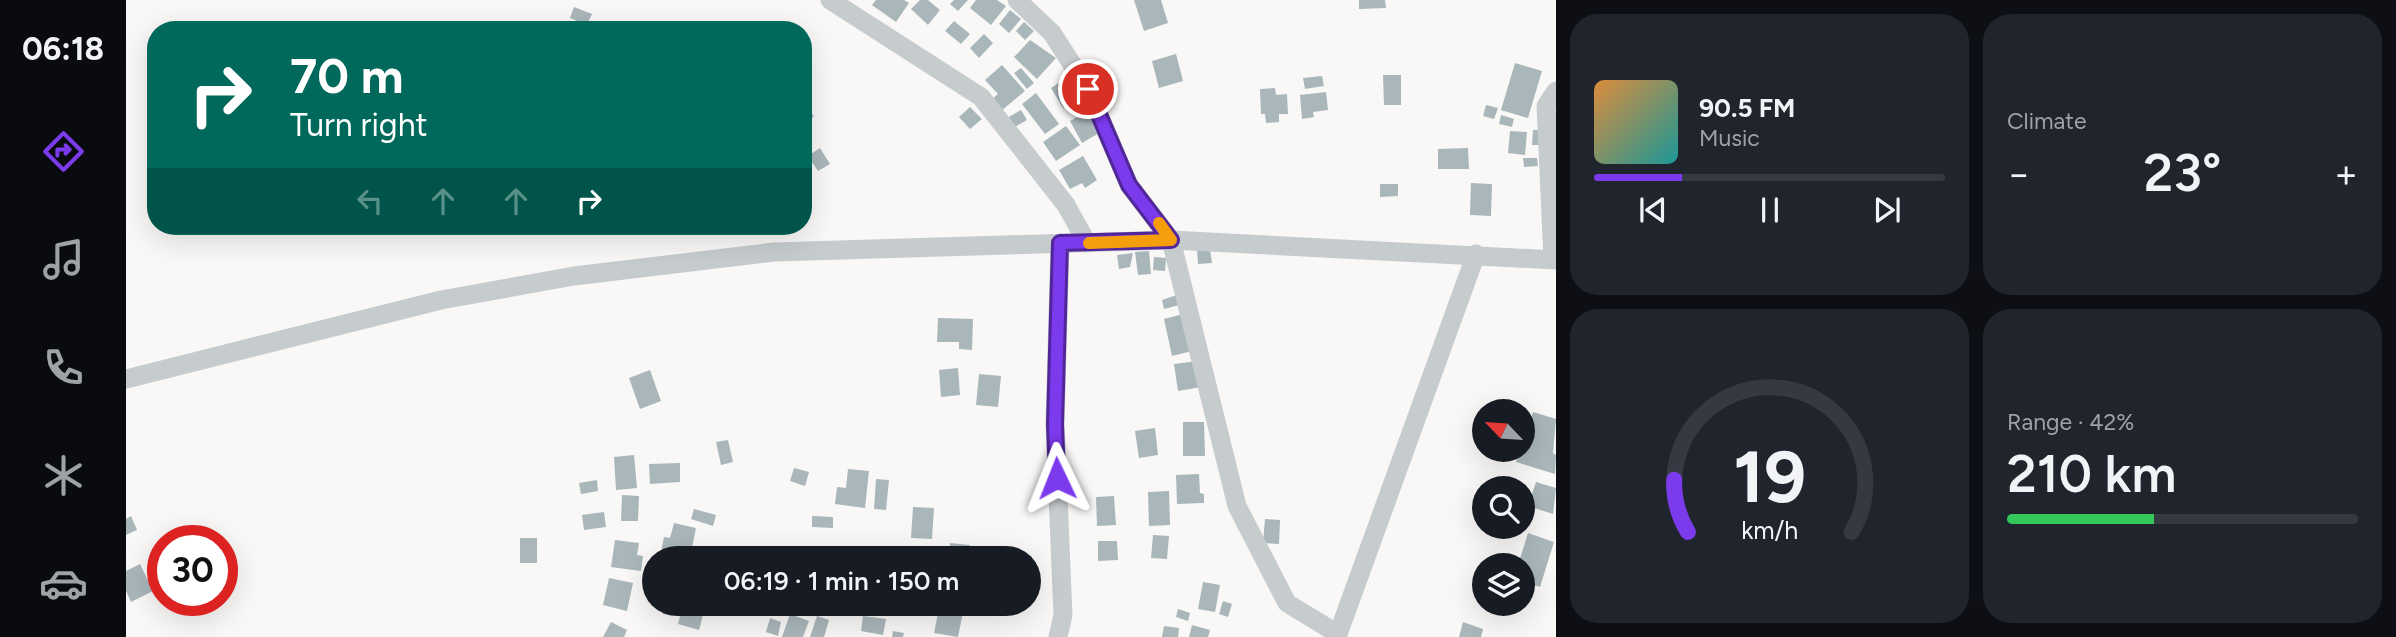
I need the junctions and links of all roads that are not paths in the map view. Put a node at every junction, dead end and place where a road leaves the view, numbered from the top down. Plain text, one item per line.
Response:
1 (830, 0) edge
2 (1017, 0) edge
3 (1556, 91) edge
4 (1171, 240) junction
5 (1060, 243) junction
6 (1087, 243) junction
7 (1476, 254) junction
8 (1554, 260) edge
9 (126, 379) edge
10 (1338, 636) edge
11 (1058, 637) edge

1 - 6 street
2 - 4 street
3 - 8 street
4 - 6 street
4 - 7 street
4 - 10 street
5 - 6 street
5 - 9 street
5 - 11 street
7 - 8 street
7 - 10 street

